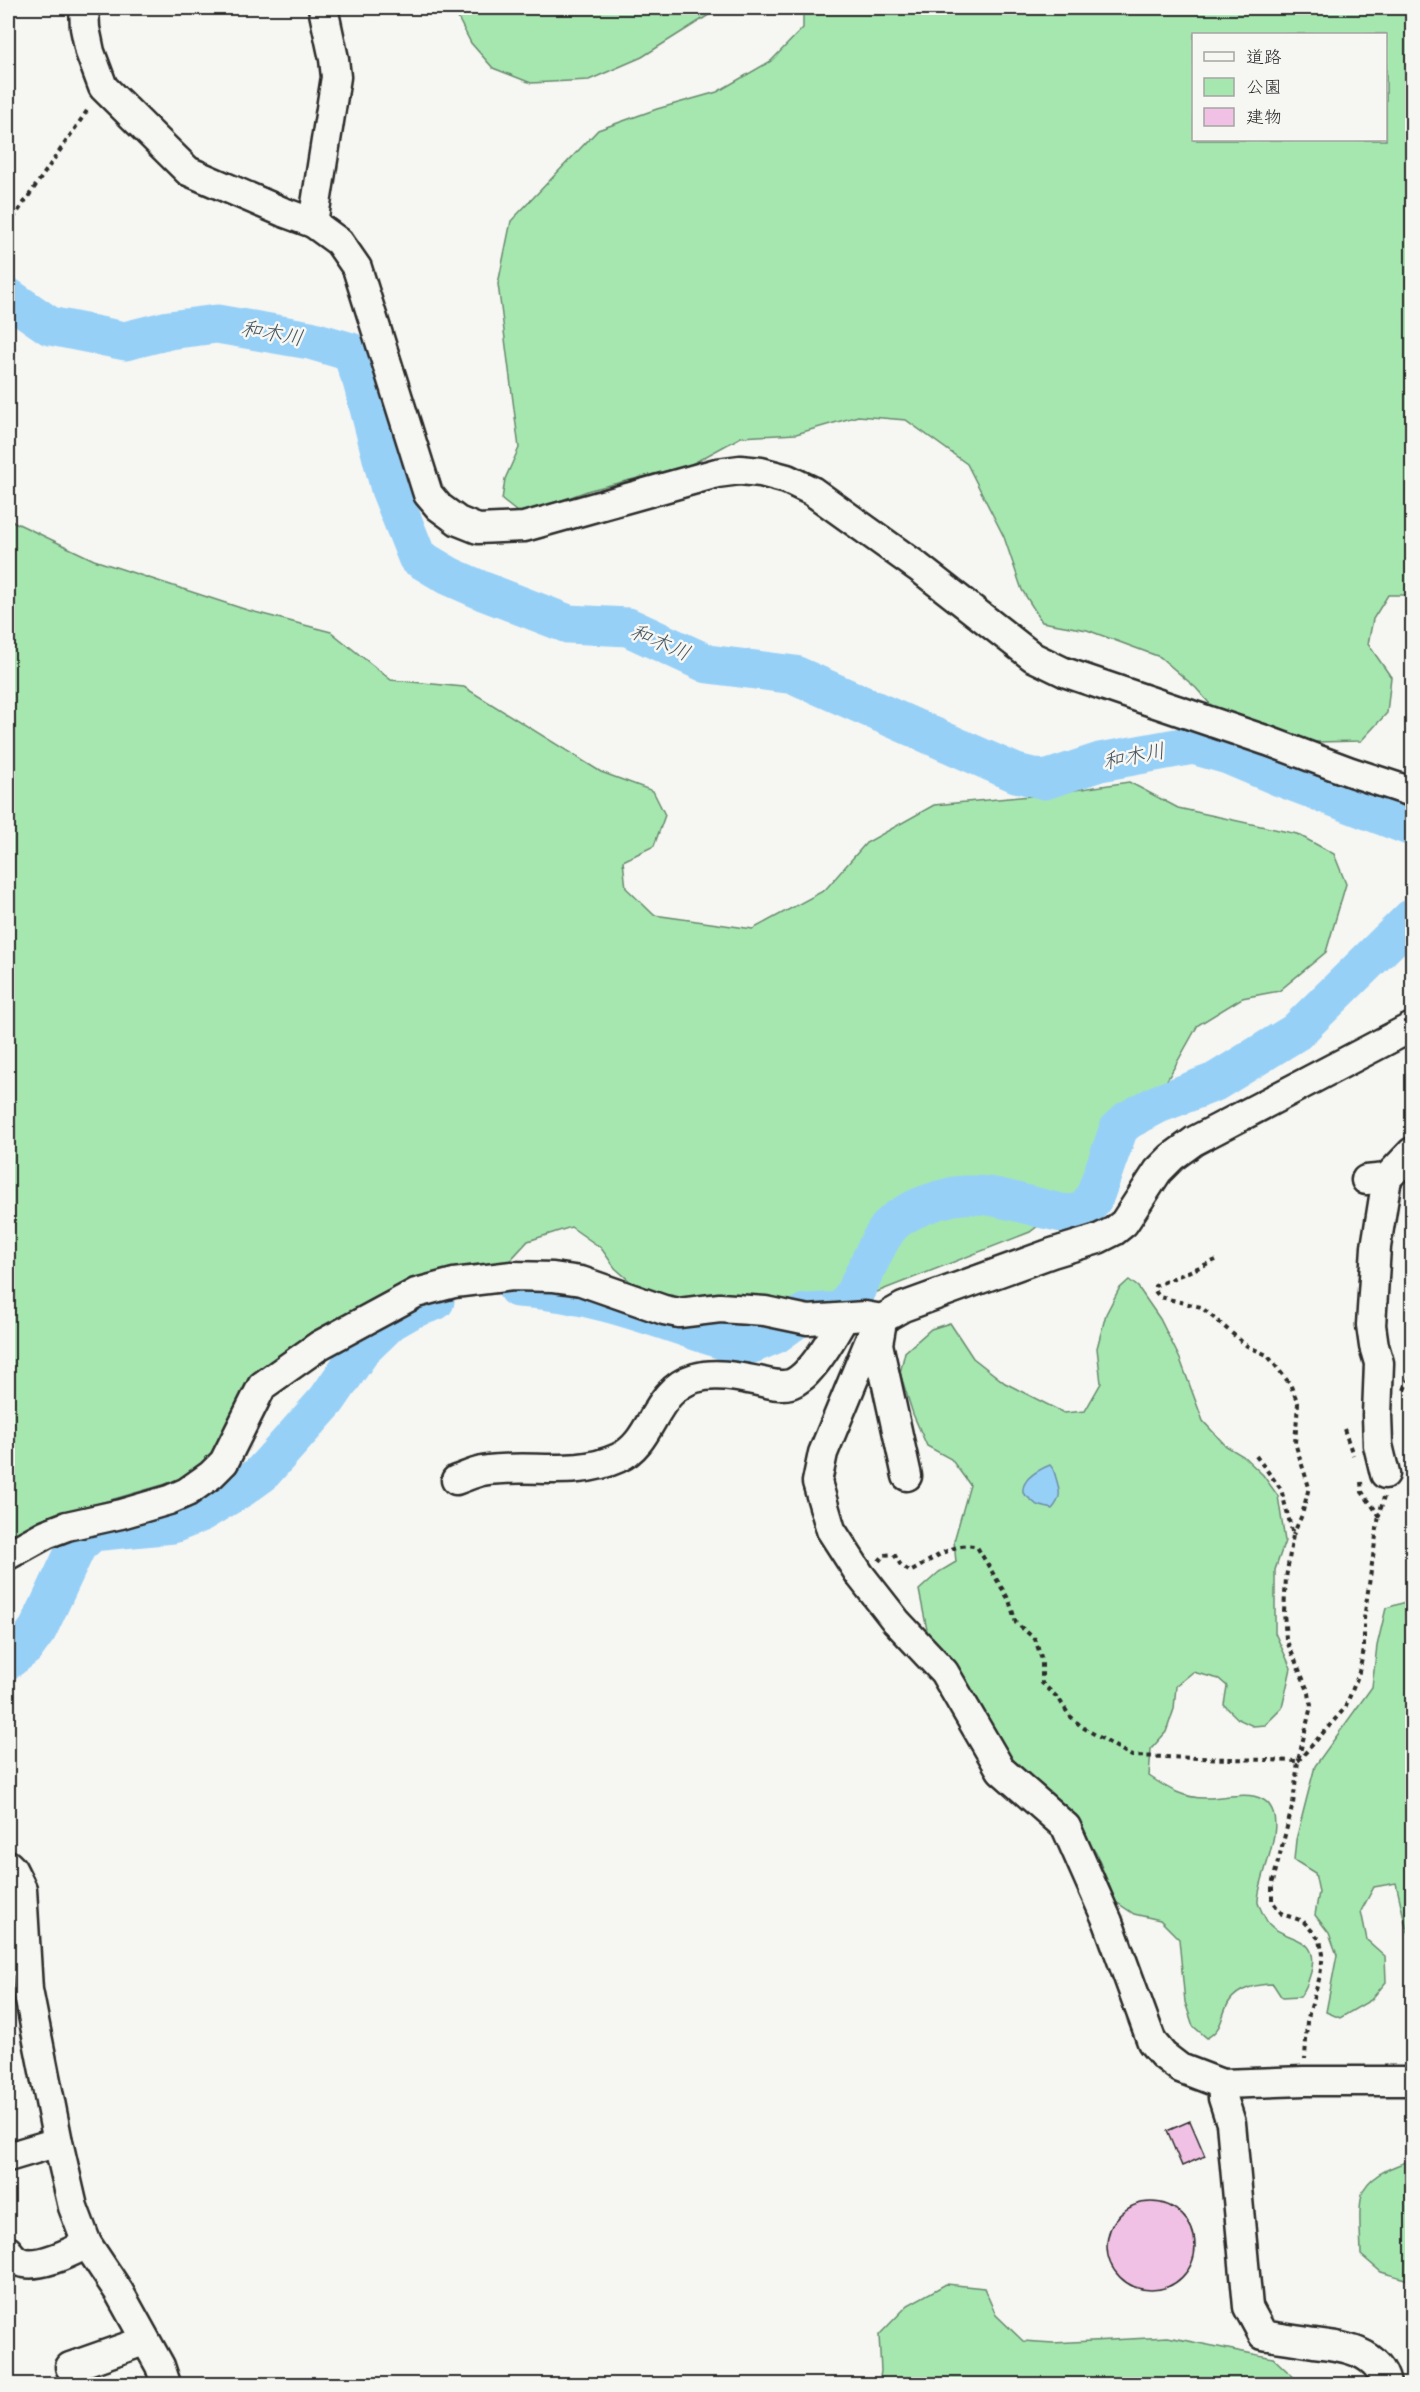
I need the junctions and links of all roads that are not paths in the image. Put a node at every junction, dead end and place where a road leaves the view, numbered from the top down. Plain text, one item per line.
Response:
1 (84, 8) edge
2 (323, 8) edge
3 (313, 223) junction
4 (1413, 792) edge
5 (1413, 1028) edge
6 (1413, 1152) edge
7 (844, 1318) junction
8 (882, 1319) junction
9 (1385, 1474) dead end
10 (907, 1476) dead end
11 (456, 1480) dead end
12 (8, 1555) edge
13 (8, 1865) edge
14 (1413, 2081) edge
15 (1222, 2084) junction
16 (57, 2142) junction
17 (8, 2157) edge
18 (87, 2244) junction
19 (8, 2251) edge
20 (144, 2341) junction
21 (70, 2367) dead end
22 (166, 2385) edge
23 (1386, 2385) edge

1 - 3 street
2 - 3 street
3 - 4 street
5 - 8 street
6 - 9 street
7 - 8 street
7 - 11 street
7 - 12 street
8 - 10 street
8 - 15 street
13 - 16 street
14 - 15 street
15 - 23 street
16 - 17 street
16 - 18 street
18 - 19 street
18 - 20 street
20 - 21 street
20 - 22 street

